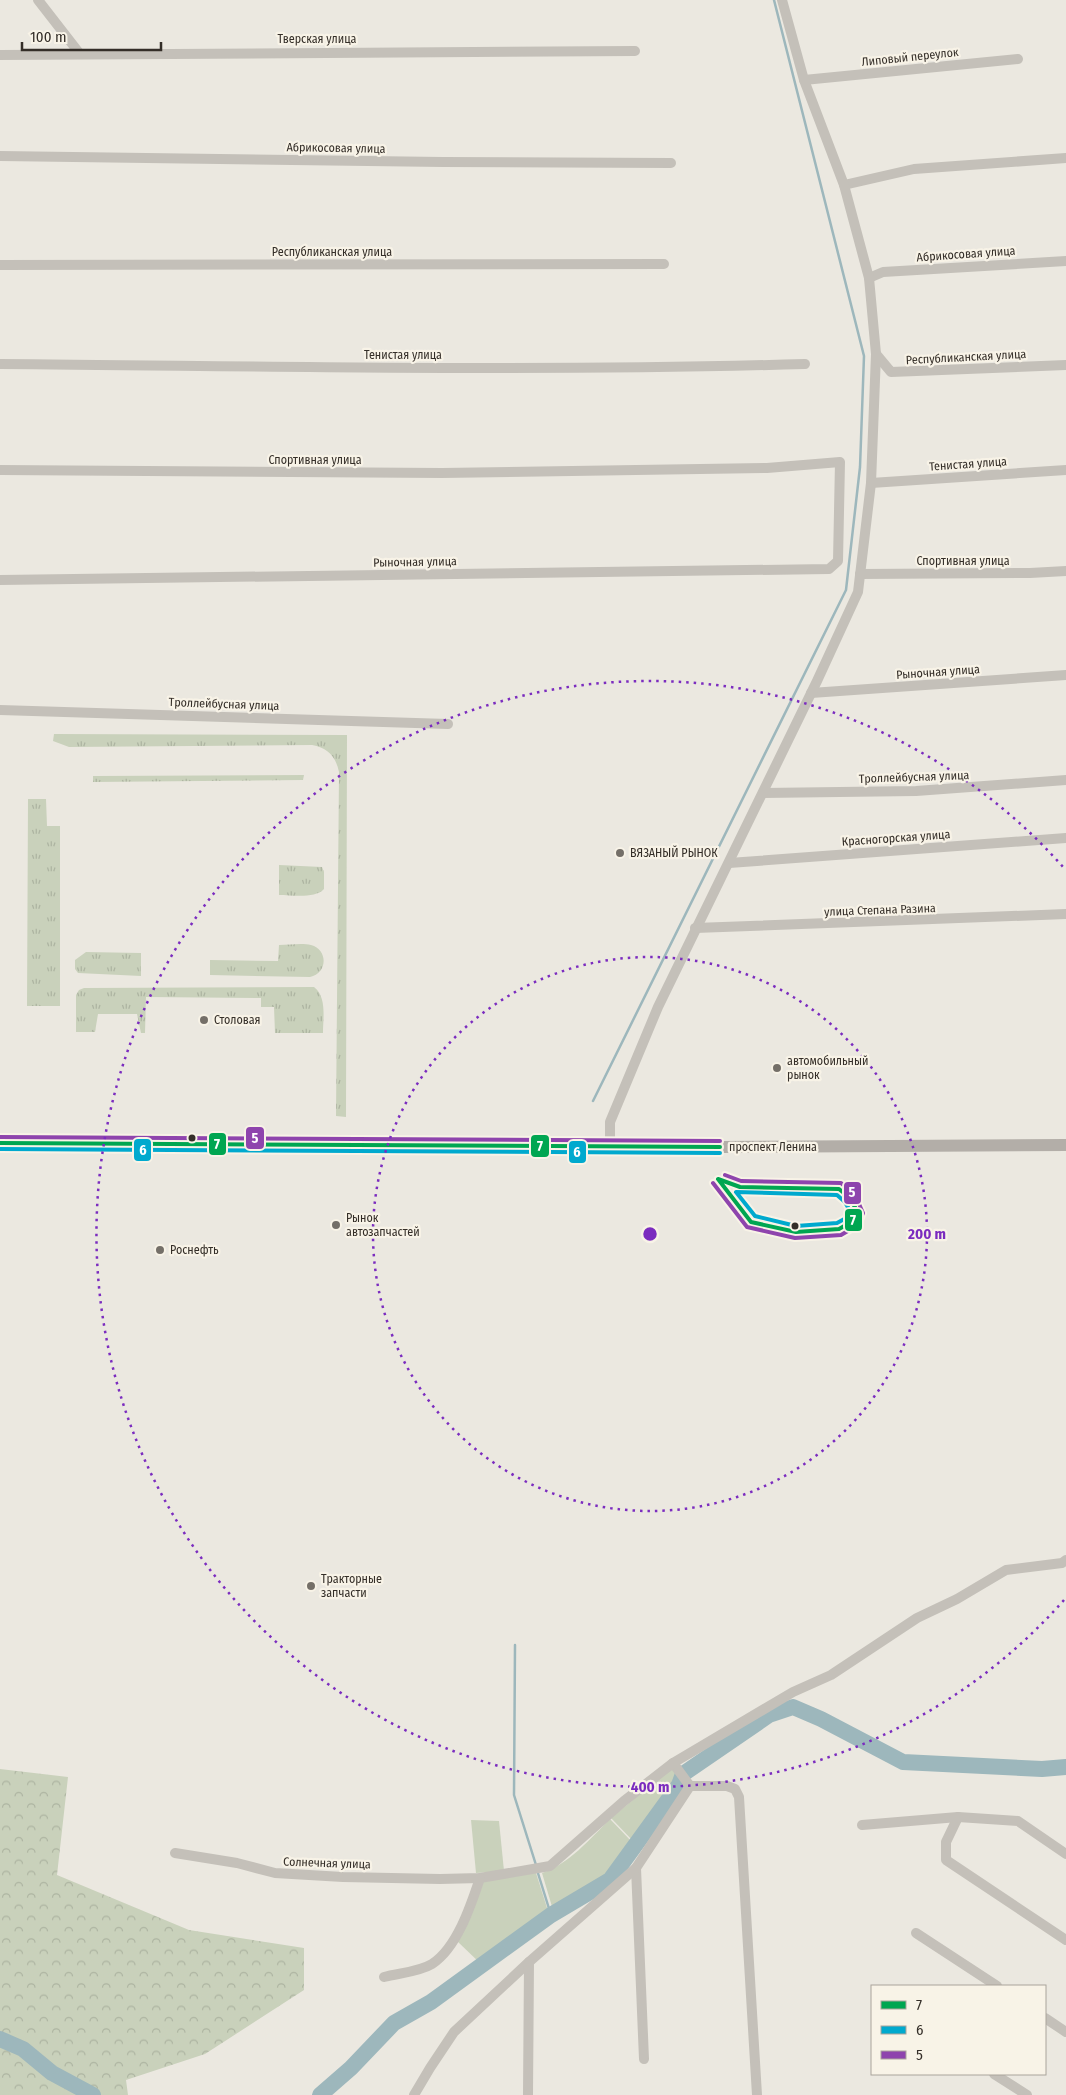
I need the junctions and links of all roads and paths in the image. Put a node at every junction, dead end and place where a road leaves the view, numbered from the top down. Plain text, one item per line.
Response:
1 (38, 0) edge
2 (782, 0) edge
3 (635, 51) dead end
4 (80, 54) junction
5 (0, 55) edge
6 (1018, 59) dead end
7 (804, 80) junction
8 (0, 156) edge
9 (1066, 158) edge
10 (671, 163) dead end
11 (844, 184) junction
12 (1066, 261) edge
13 (664, 264) dead end
14 (0, 265) edge
15 (869, 278) junction
16 (876, 354) junction
17 (0, 364) edge
18 (805, 364) dead end
19 (1066, 365) edge
20 (0, 470) edge
21 (1066, 470) edge
22 (871, 483) junction
23 (829, 569) joint
24 (1066, 571) edge
25 (860, 574) junction
26 (0, 580) edge
27 (1066, 675) edge
28 (811, 693) junction
29 (0, 710) edge
30 (448, 724) dead end
31 (1066, 780) edge
32 (764, 793) junction
33 (1066, 838) edge
34 (728, 863) junction
35 (1066, 914) edge
36 (696, 928) junction
37 (0, 1143) edge
38 (1066, 1145) edge
39 (610, 1146) junction
40 (1066, 1560) edge
41 (676, 1767) junction
42 (690, 1786) junction
43 (958, 1816) junction
44 (862, 1825) dead end
45 (175, 1853) dead end
46 (1066, 1854) edge
47 (636, 1868) junction
48 (480, 1878) junction
49 (916, 1933) dead end
50 (1066, 1940) edge
51 (529, 1962) junction
52 (384, 1977) dead end
53 (995, 1985) edge
54 (1046, 2019) edge
55 (1066, 2032) edge
56 (644, 2059) dead end
57 (996, 2075) edge
58 (414, 2095) edge
59 (528, 2095) edge
60 (757, 2095) edge
61 (1026, 2095) edge

1 - 4 street
2 - 7 street
3 - 4 street, Тверская улица
4 - 5 street, Тверская улица
6 - 7 street, Липовый переулок
7 - 11 street
8 - 10 street, Абрикосовая улица
9 - 11 street
11 - 15 street
12 - 15 street, Абрикосовая улица
13 - 14 street, Республиканская улица
15 - 16 street
16 - 19 street, Республиканская улица
16 - 22 street
17 - 18 street, Тенистая улица
20 - 23 street, Спортивная улица
21 - 22 street, Тенистая улица
22 - 25 street
23 - 26 street, Рыночная улица
24 - 25 street, Спортивная улица
25 - 28 street
27 - 28 street, Рыночная улица
28 - 32 street
29 - 30 street, Троллейбусная улица
31 - 32 street, Троллейбусная улица
32 - 34 street
33 - 34 street, Красногорская улица
34 - 36 street
35 - 36 street, улица Степана Разина
36 - 39 street
37 - 39 main road, проспект Ленина
38 - 39 main road, проспект Ленина
40 - 41 street
41 - 42 street
41 - 48 street, Солнечная улица
42 - 47 street
42 - 60 street
43 - 44 street
43 - 46 street
43 - 50 street
45 - 48 street, Солнечная улица
47 - 51 street
47 - 56 street
48 - 52 street
49 - 53 street
51 - 58 street
51 - 59 street
54 - 55 street
57 - 61 street

